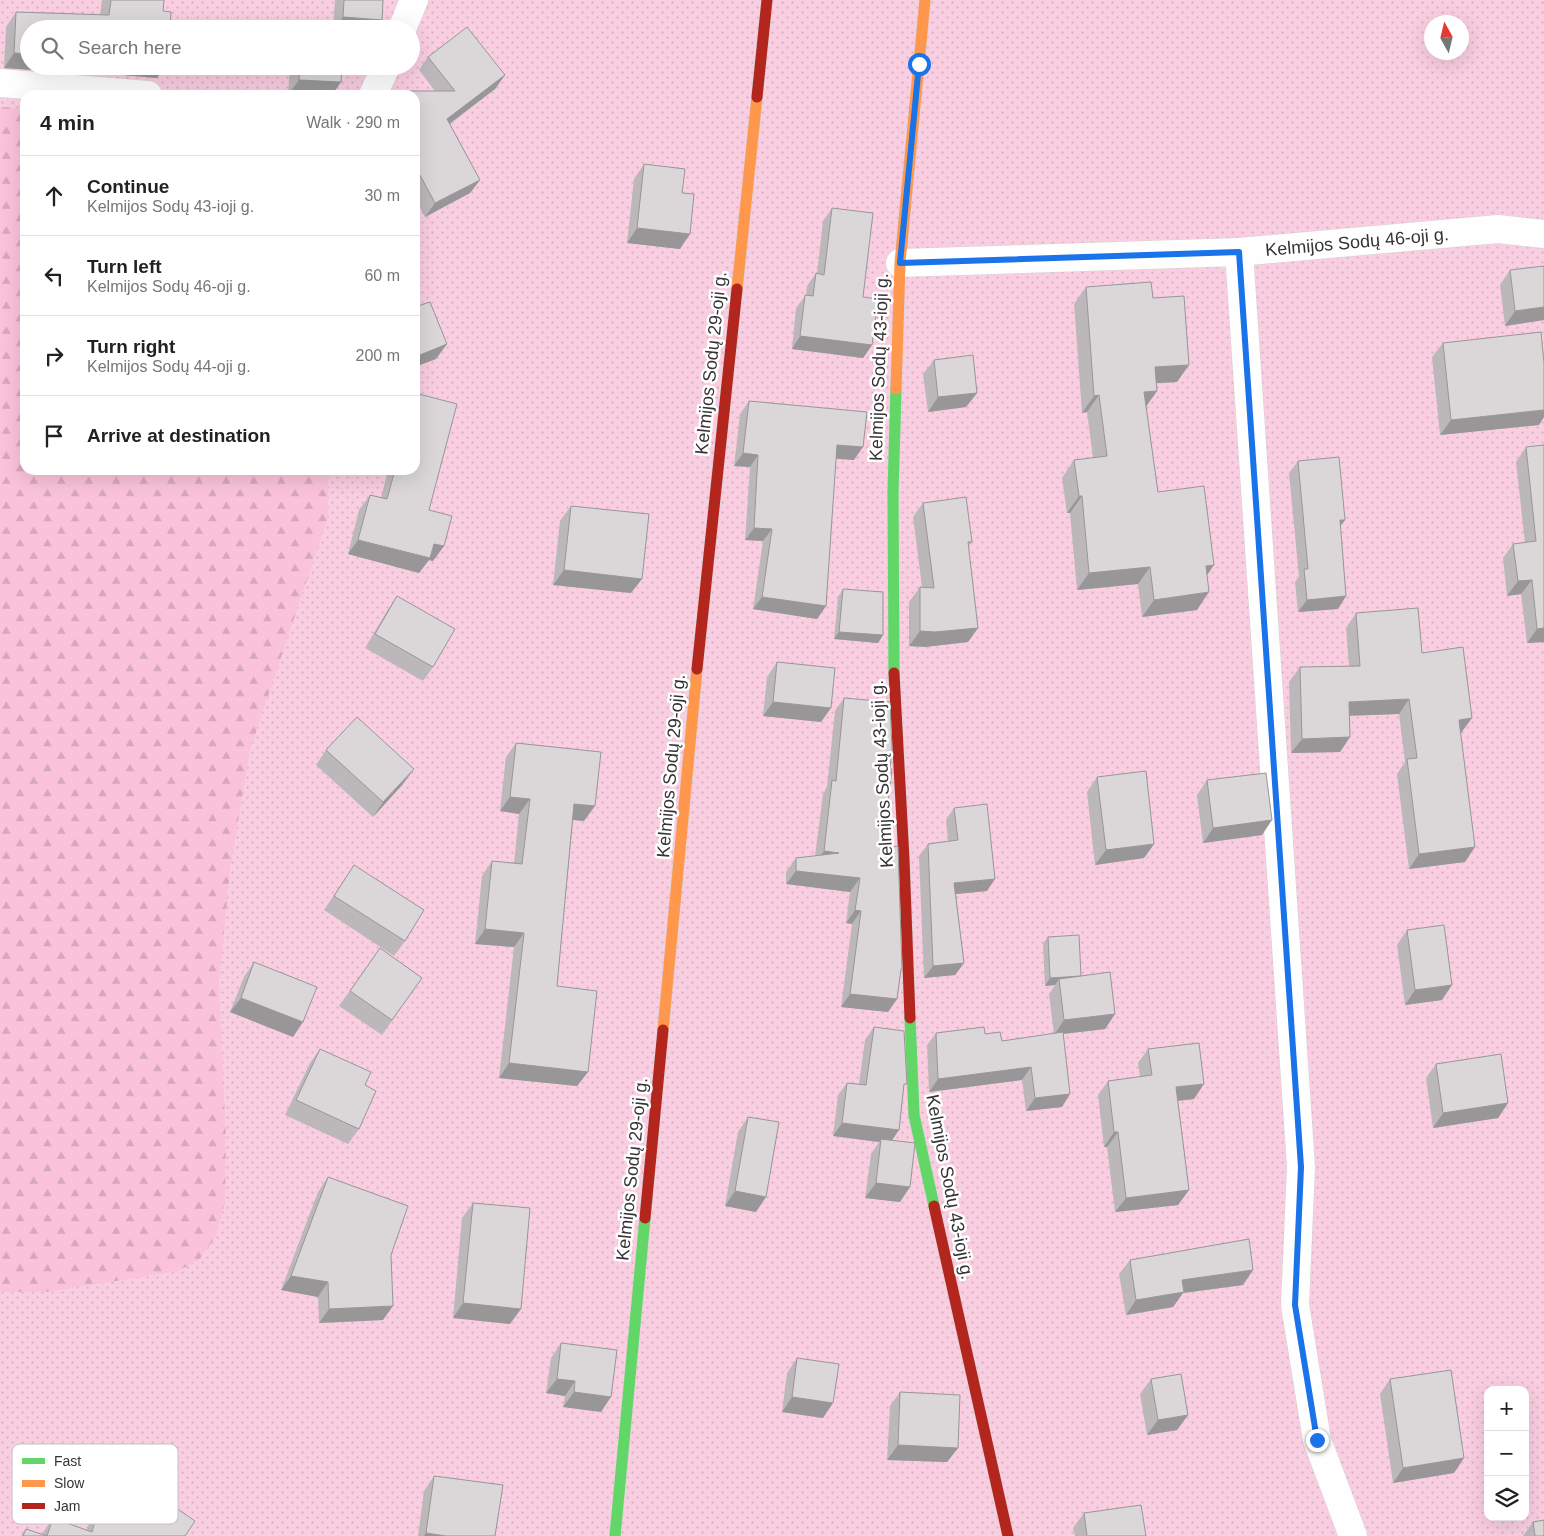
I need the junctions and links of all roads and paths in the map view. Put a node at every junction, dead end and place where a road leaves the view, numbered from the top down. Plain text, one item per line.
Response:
1 (414, 0) edge
2 (766, 0) edge
3 (925, 0) edge
4 (406, 20) edge
5 (382, 75) edge
6 (0, 83) edge
7 (86, 90) edge
8 (375, 90) edge
9 (1544, 234) edge
10 (1239, 252) junction
11 (900, 263) junction
12 (615, 1536) edge
13 (1008, 1536) edge
14 (1353, 1536) edge

1 - 4 street
2 - 12 street, Kelmijos Sodų 29-oji g.
3 - 11 street, Kelmijos Sodų 43-ioji g.
5 - 8 street
6 - 7 street
9 - 10 street, Kelmijos Sodų 46-oji g.
10 - 11 street, Kelmijos Sodų 46-oji g.
10 - 14 street
11 - 13 street, Kelmijos Sodų 43-ioji g.

